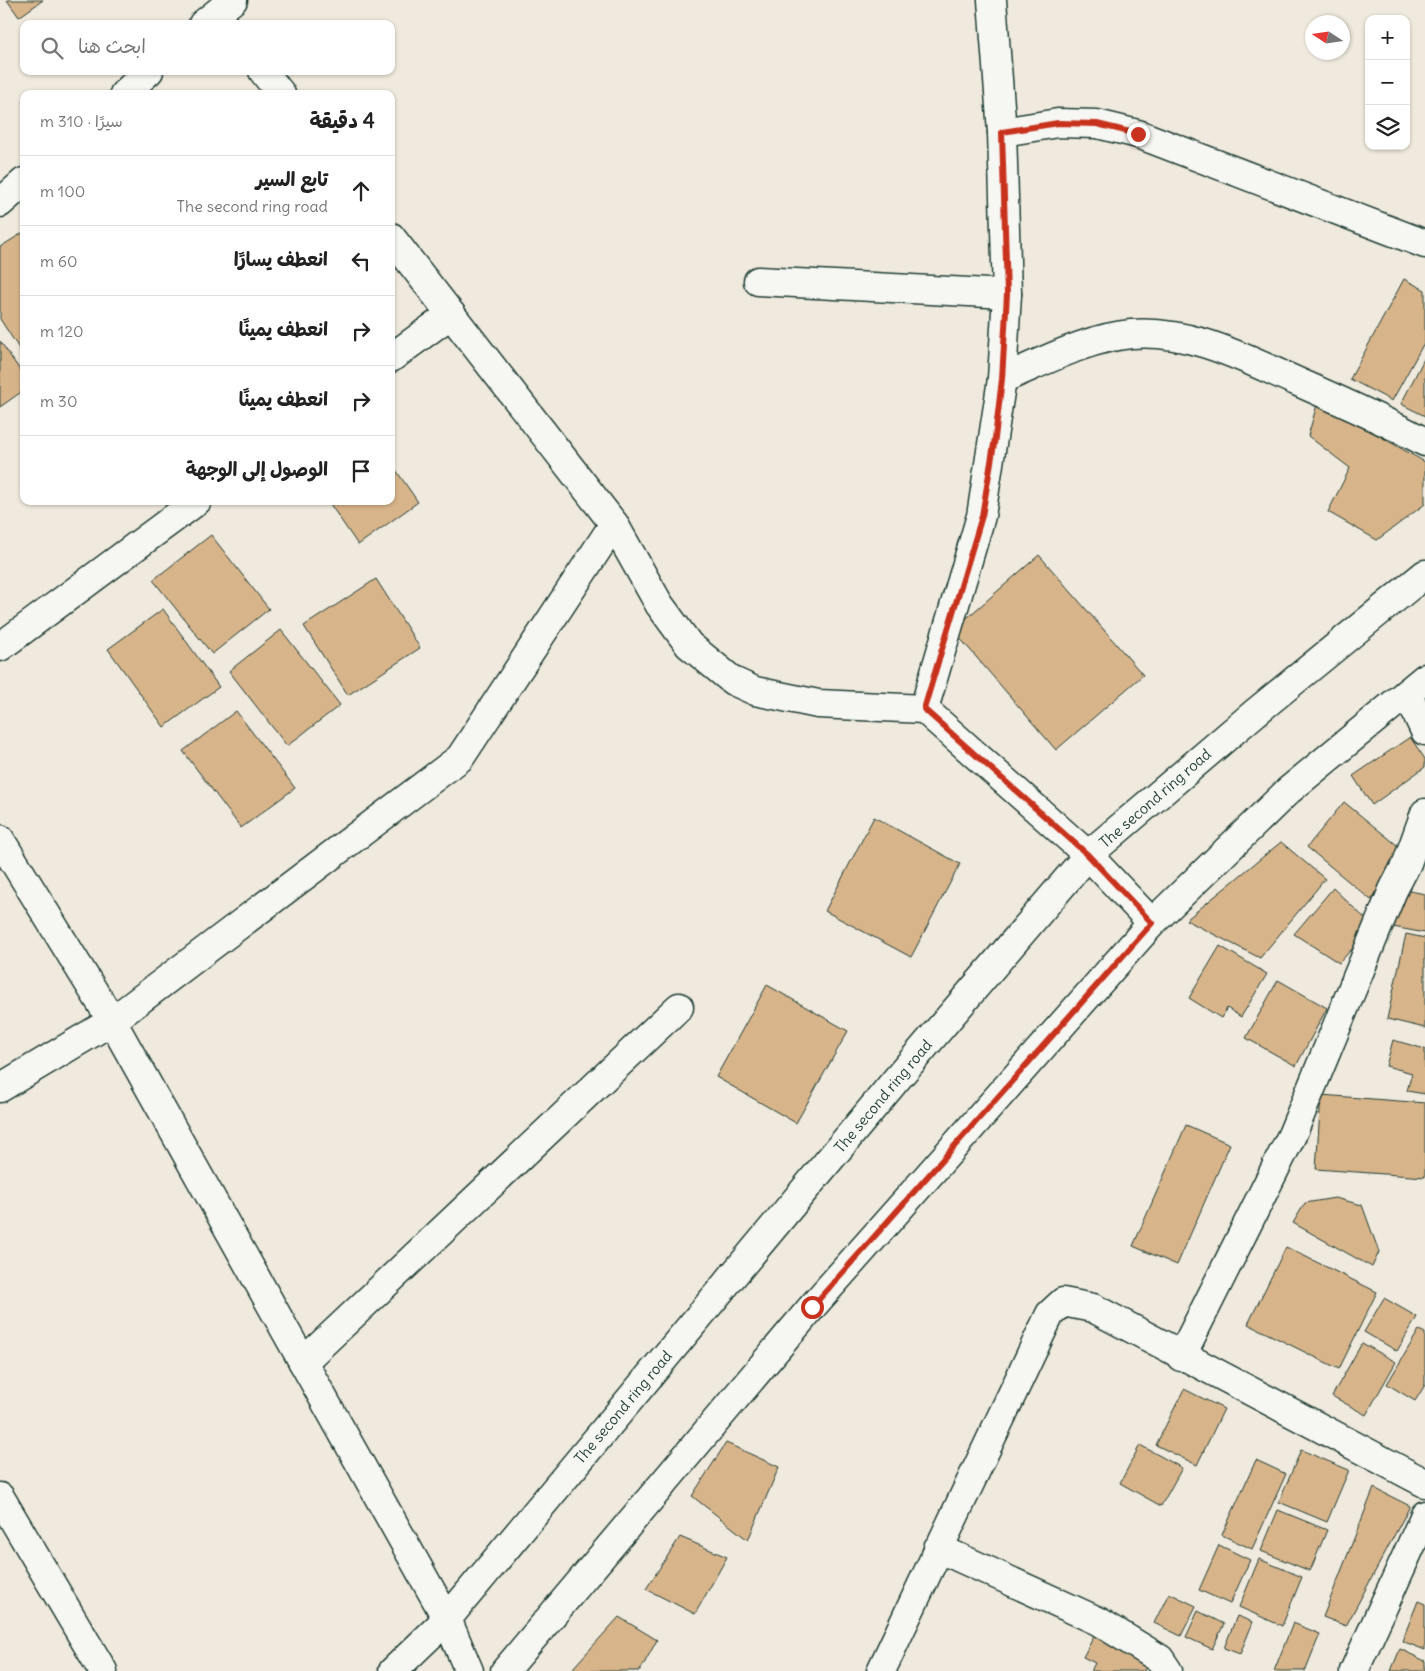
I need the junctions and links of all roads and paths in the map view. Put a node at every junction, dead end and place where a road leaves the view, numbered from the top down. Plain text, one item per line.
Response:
1 (992, 0) edge
2 (145, 75) edge
3 (266, 75) edge
4 (128, 90) edge
5 (277, 90) edge
6 (1002, 132) junction
7 (20, 186) edge
8 (0, 203) edge
9 (395, 242) edge
10 (1425, 244) edge
11 (758, 281) dead end
12 (1007, 294) junction
13 (451, 314) junction
14 (395, 355) edge
15 (1002, 379) junction
16 (1425, 442) edge
17 (192, 505) edge
18 (614, 524) junction
19 (1425, 574) edge
20 (0, 647) edge
21 (1416, 685) edge
22 (924, 709) junction
23 (1425, 731) edge
24 (1425, 813) edge
25 (0, 839) edge
26 (1088, 855) junction
27 (1152, 923) junction
28 (679, 1007) dead end
29 (112, 1022) junction
30 (0, 1088) edge
31 (1181, 1357) junction
32 (303, 1362) junction
33 (1425, 1483) edge
34 (0, 1497) edge
35 (1425, 1514) edge
36 (938, 1548) junction
37 (447, 1620) junction
38 (1161, 1667) edge
39 (103, 1671) edge
40 (393, 1671) edge
41 (469, 1671) edge
42 (505, 1671) edge
43 (881, 1671) edge
44 (1354, 1671) edge

1 - 6 street
2 - 4 street
3 - 5 street
6 - 10 street
6 - 12 street
7 - 8 street
9 - 13 street
11 - 12 street
12 - 15 street
13 - 14 street
13 - 18 street
15 - 16 street
15 - 22 street
17 - 20 street
18 - 22 street
18 - 29 street
19 - 26 street, The second ring road
21 - 23 street
21 - 27 street
22 - 26 street
24 - 31 street
25 - 29 street
26 - 27 street
26 - 37 street, The second ring road
27 - 42 street
28 - 32 street
29 - 30 street
29 - 32 street
31 - 33 street
31 - 36 street
32 - 37 street
34 - 39 street
35 - 44 street
36 - 38 street
36 - 43 street
37 - 40 street, The second ring road
37 - 41 street

